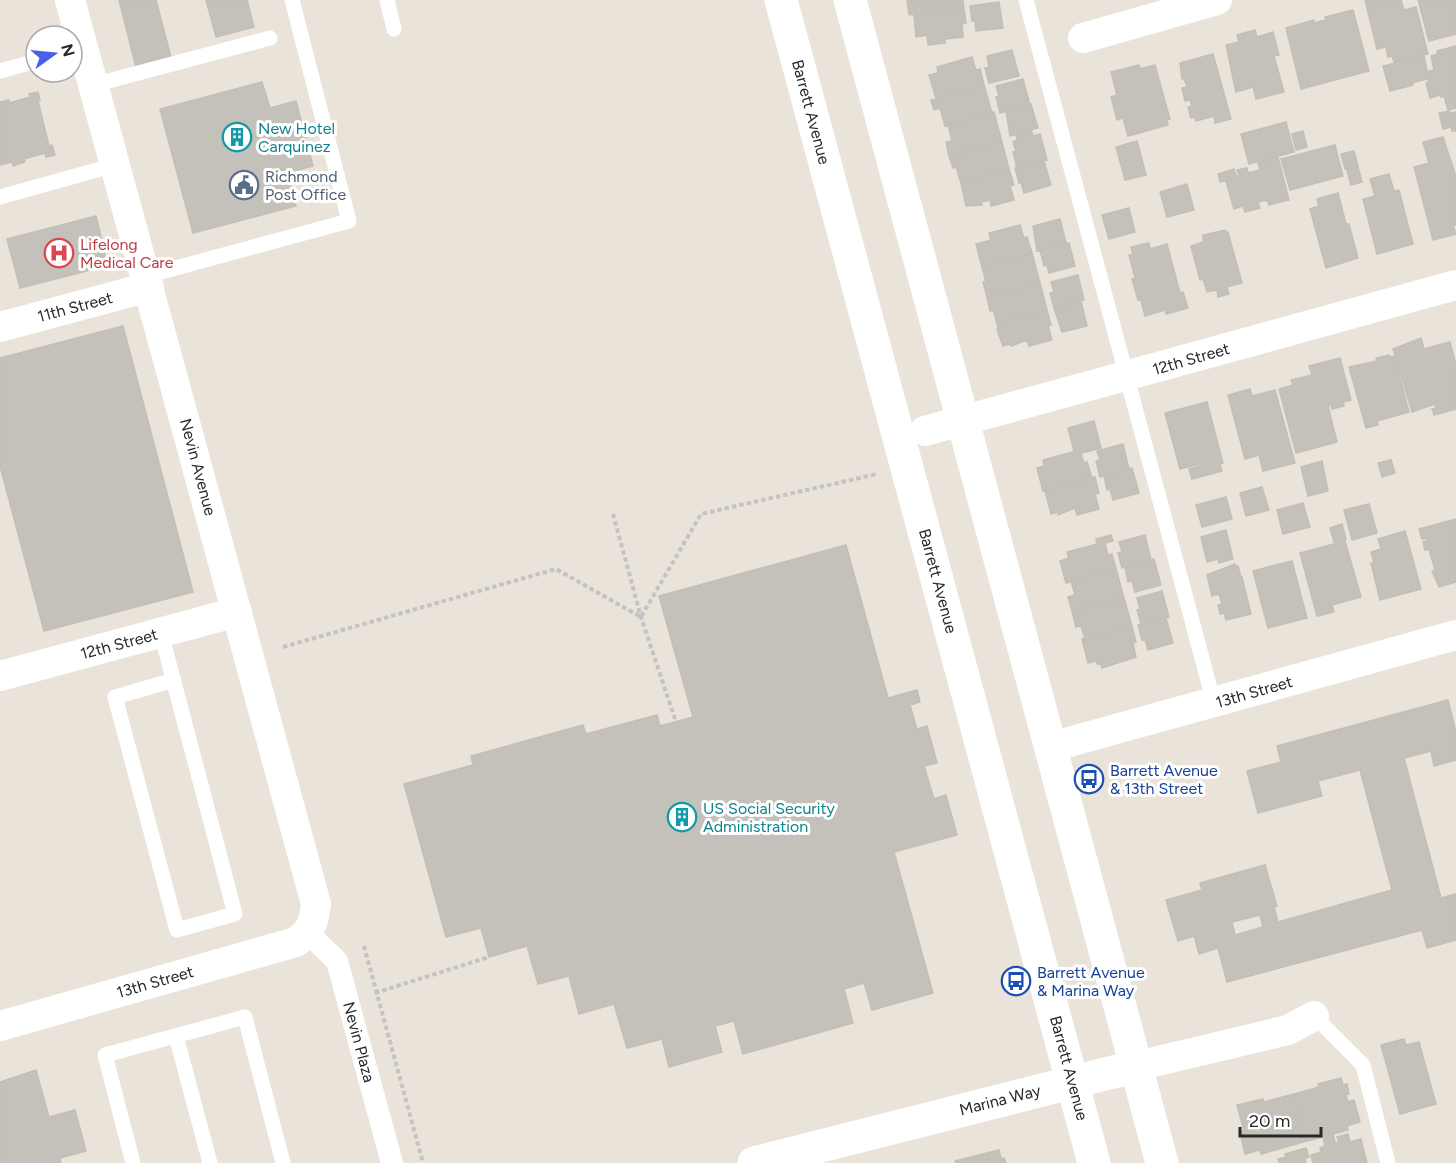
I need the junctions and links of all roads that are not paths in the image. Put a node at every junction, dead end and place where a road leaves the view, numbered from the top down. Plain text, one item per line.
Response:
1 (70, 0) edge
2 (292, 0) edge
3 (387, 0) edge
4 (781, 0) edge
5 (850, 0) edge
6 (1026, 0) edge
7 (1217, 0) edge
8 (74, 24) edge
9 (394, 29) dead end
10 (270, 38) dead end
11 (1083, 38) dead end
12 (24, 64) edge
13 (84, 64) edge
14 (0, 71) edge
15 (93, 85) junction
16 (115, 165) junction
17 (0, 197) edge
18 (148, 281) junction
19 (1456, 285) edge
20 (0, 327) edge
21 (1127, 377) junction
22 (963, 421) junction
23 (925, 431) dead end
24 (237, 612) junction
25 (161, 633) junction
26 (1456, 635) edge
27 (0, 676) edge
28 (174, 680) junction
29 (1214, 703) junction
30 (1051, 747) junction
31 (308, 933) junction
32 (1314, 1016) joint
33 (0, 1026) edge
34 (176, 1036) junction
35 (1137, 1066) junction
36 (1073, 1082) junction
37 (133, 1163) edge
38 (210, 1163) edge
39 (283, 1163) edge
40 (392, 1163) edge
41 (754, 1163) edge
42 (1094, 1163) edge
43 (1162, 1163) edge
44 (1388, 1163) edge

1 - 8 street, Nevin Avenue
2 - 18 lane
3 - 9 lane
4 - 36 main road, Barrett Avenue
5 - 22 main road
6 - 21 lane
7 - 11 street
10 - 15 lane
12 - 14 lane
13 - 15 street, Nevin Avenue
15 - 16 street, Nevin Avenue
16 - 17 lane
16 - 18 street, Nevin Avenue
18 - 20 street, 11th Street
18 - 24 street, Nevin Avenue
19 - 21 street, 12th Street
21 - 22 street, 12th Street
21 - 29 lane
22 - 23 street, 12th Street
22 - 30 main road
24 - 25 street, 12th Street
24 - 31 street, Nevin Avenue
25 - 27 street, 12th Street
25 - 28 lane
26 - 29 street, 13th Street
28 - 28 lane
29 - 30 street, 13th Street
30 - 35 main road
31 - 33 street, 13th Street
31 - 40 street, Nevin Plaza
32 - 35 street, Marina Way
32 - 44 lane
34 - 37 lane
34 - 38 lane
34 - 39 lane
35 - 36 main road, Marina Way
35 - 43 main road
36 - 41 main road, Marina Way
36 - 42 main road, Barrett Avenue

